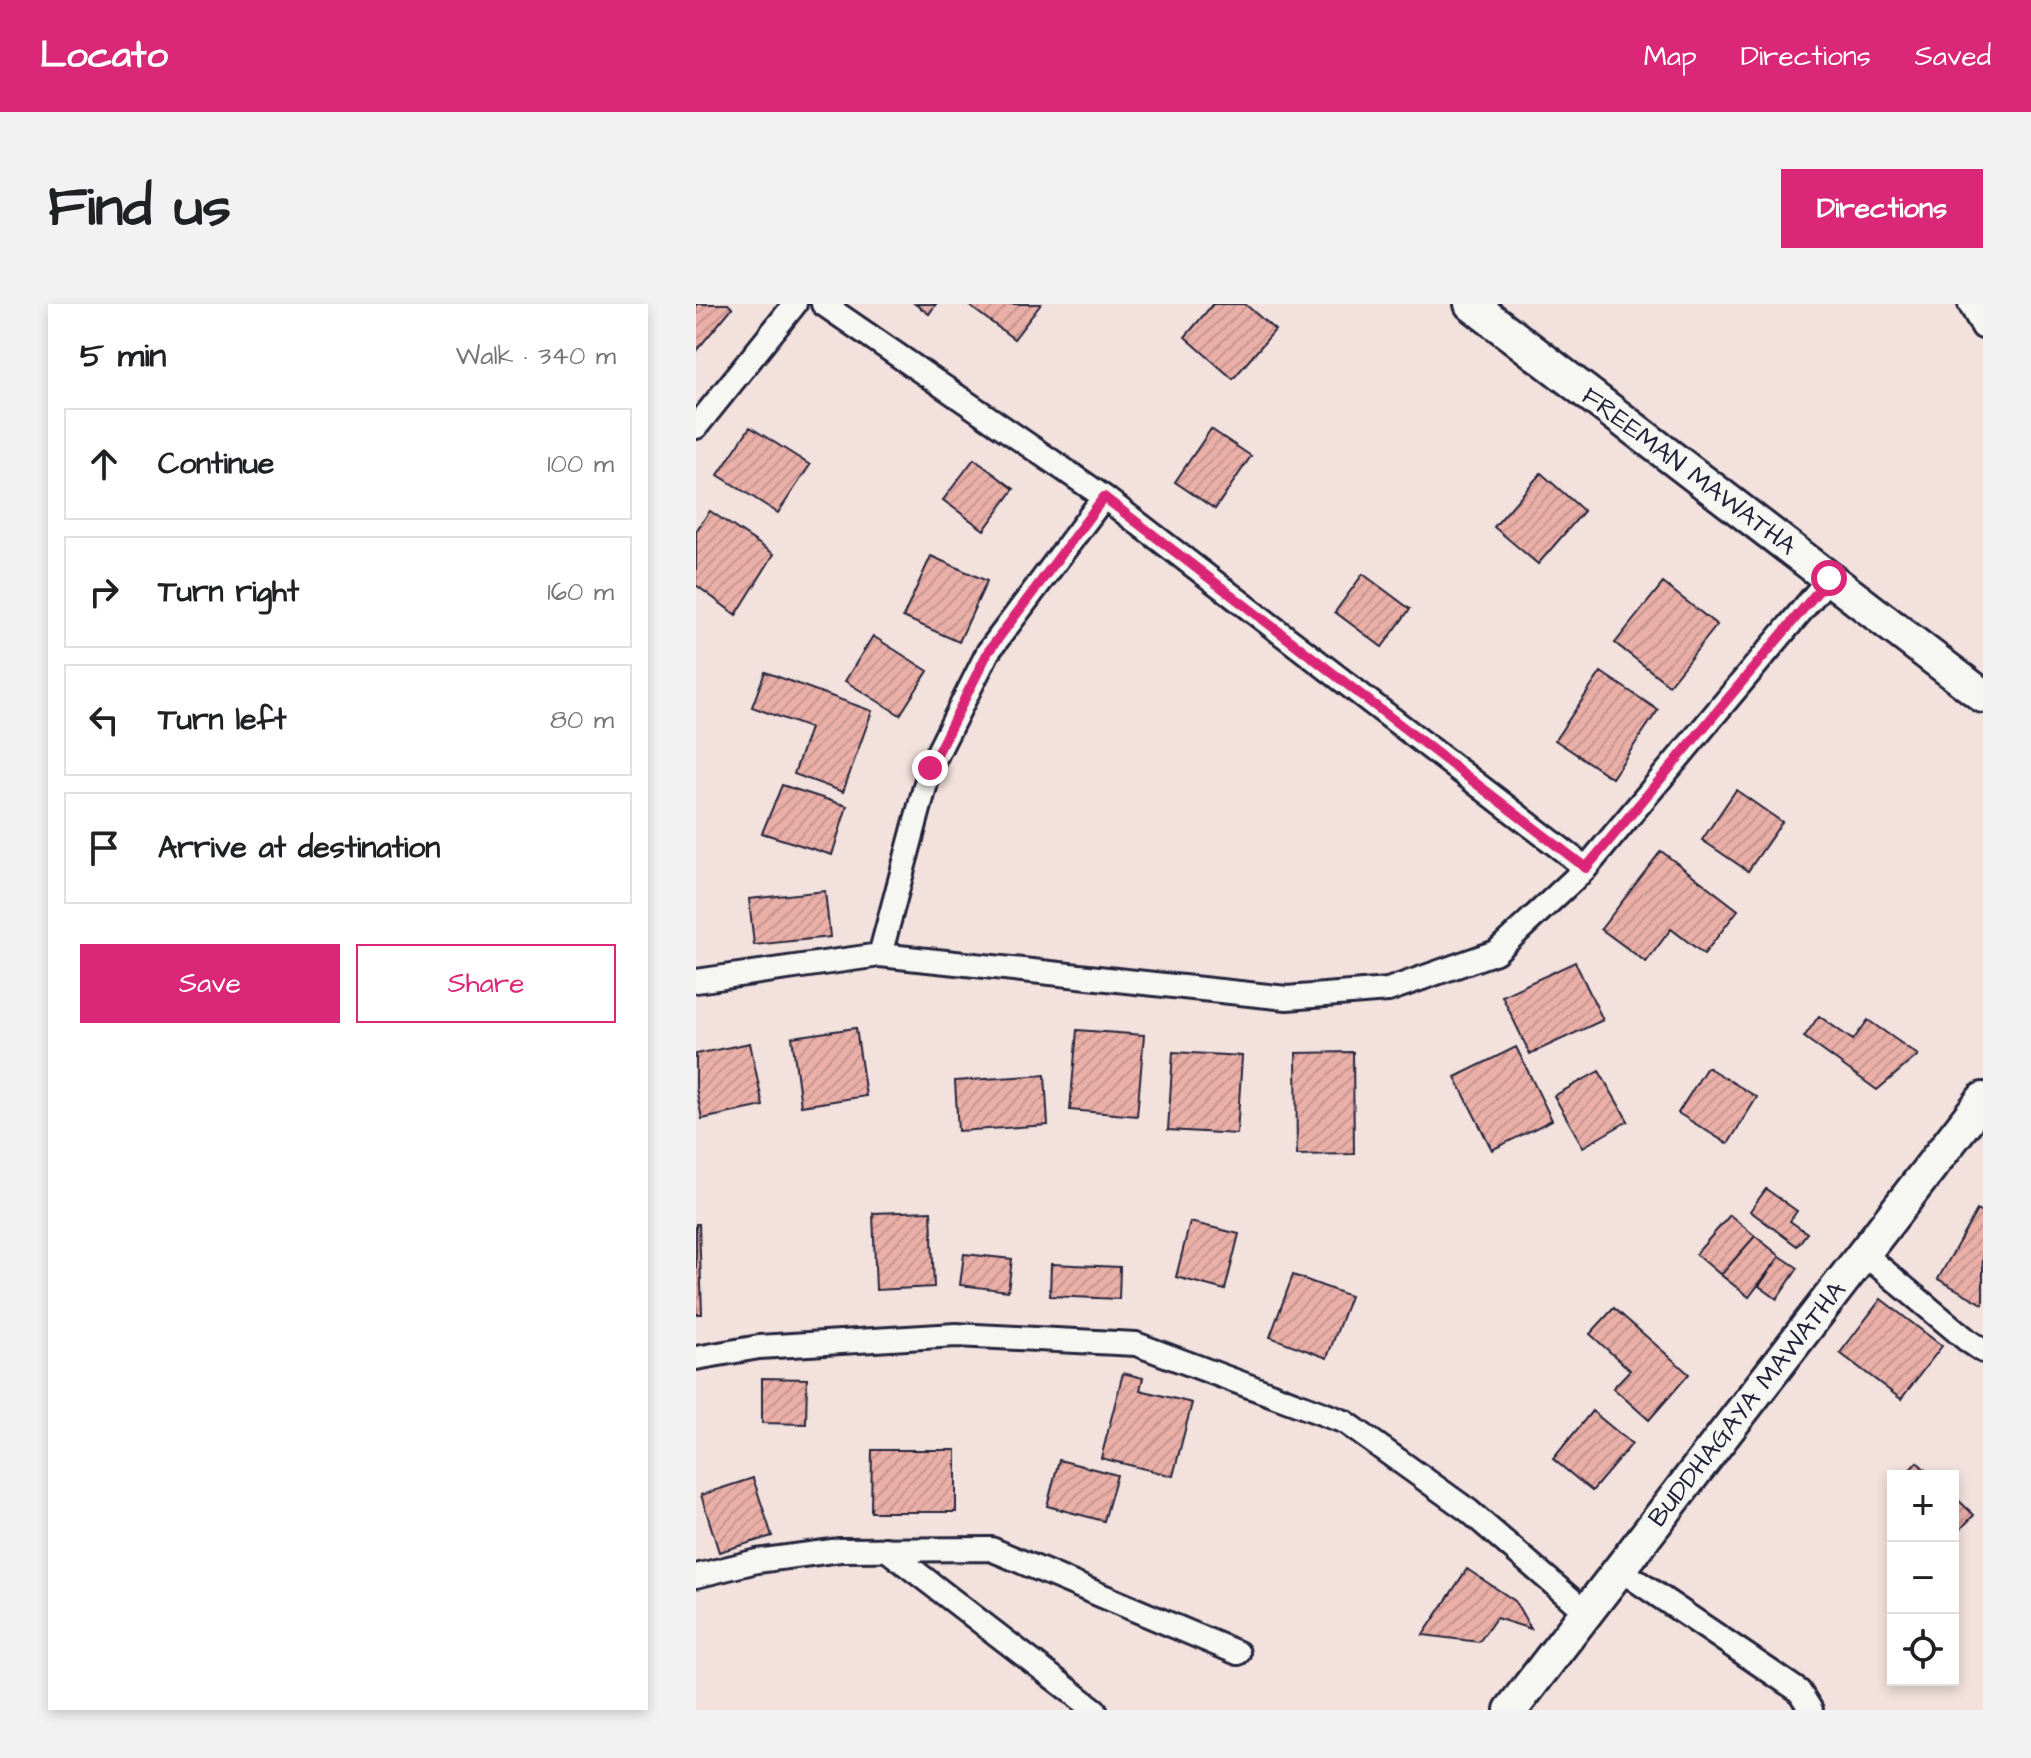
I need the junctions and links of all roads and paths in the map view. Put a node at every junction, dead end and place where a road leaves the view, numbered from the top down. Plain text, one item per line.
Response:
1 (795, 304) edge
2 (823, 304) edge
3 (1471, 304) edge
4 (1970, 304) edge
5 (1983, 327) edge
6 (696, 427) edge
7 (1104, 497) junction
8 (1829, 578) junction
9 (1983, 696) edge
10 (1586, 868) junction
11 (880, 955) junction
12 (696, 981) edge
13 (1983, 1099) edge
14 (1863, 1253) junction
15 (1983, 1351) edge
16 (696, 1358) edge
17 (886, 1549) junction
18 (1619, 1569) junction
19 (696, 1576) edge
20 (1586, 1612) junction
21 (1238, 1653) dead end
22 (1095, 1710) edge
23 (1511, 1710) edge
24 (1811, 1710) edge

1 - 6 street
2 - 7 street
3 - 8 main road, FREEMAN MAWATHA
4 - 5 street
7 - 10 street
7 - 11 street
8 - 9 main road, FREEMAN MAWATHA
8 - 10 street
10 - 11 street
11 - 12 street
13 - 14 main road, BUDDHAGAYA MAWATHA
14 - 15 street
14 - 18 main road, BUDDHAGAYA MAWATHA
16 - 20 street
17 - 19 street
17 - 21 street
17 - 22 street
18 - 20 main road, BUDDHAGAYA MAWATHA
18 - 24 street
20 - 23 main road, BUDDHAGAYA MAWATHA

